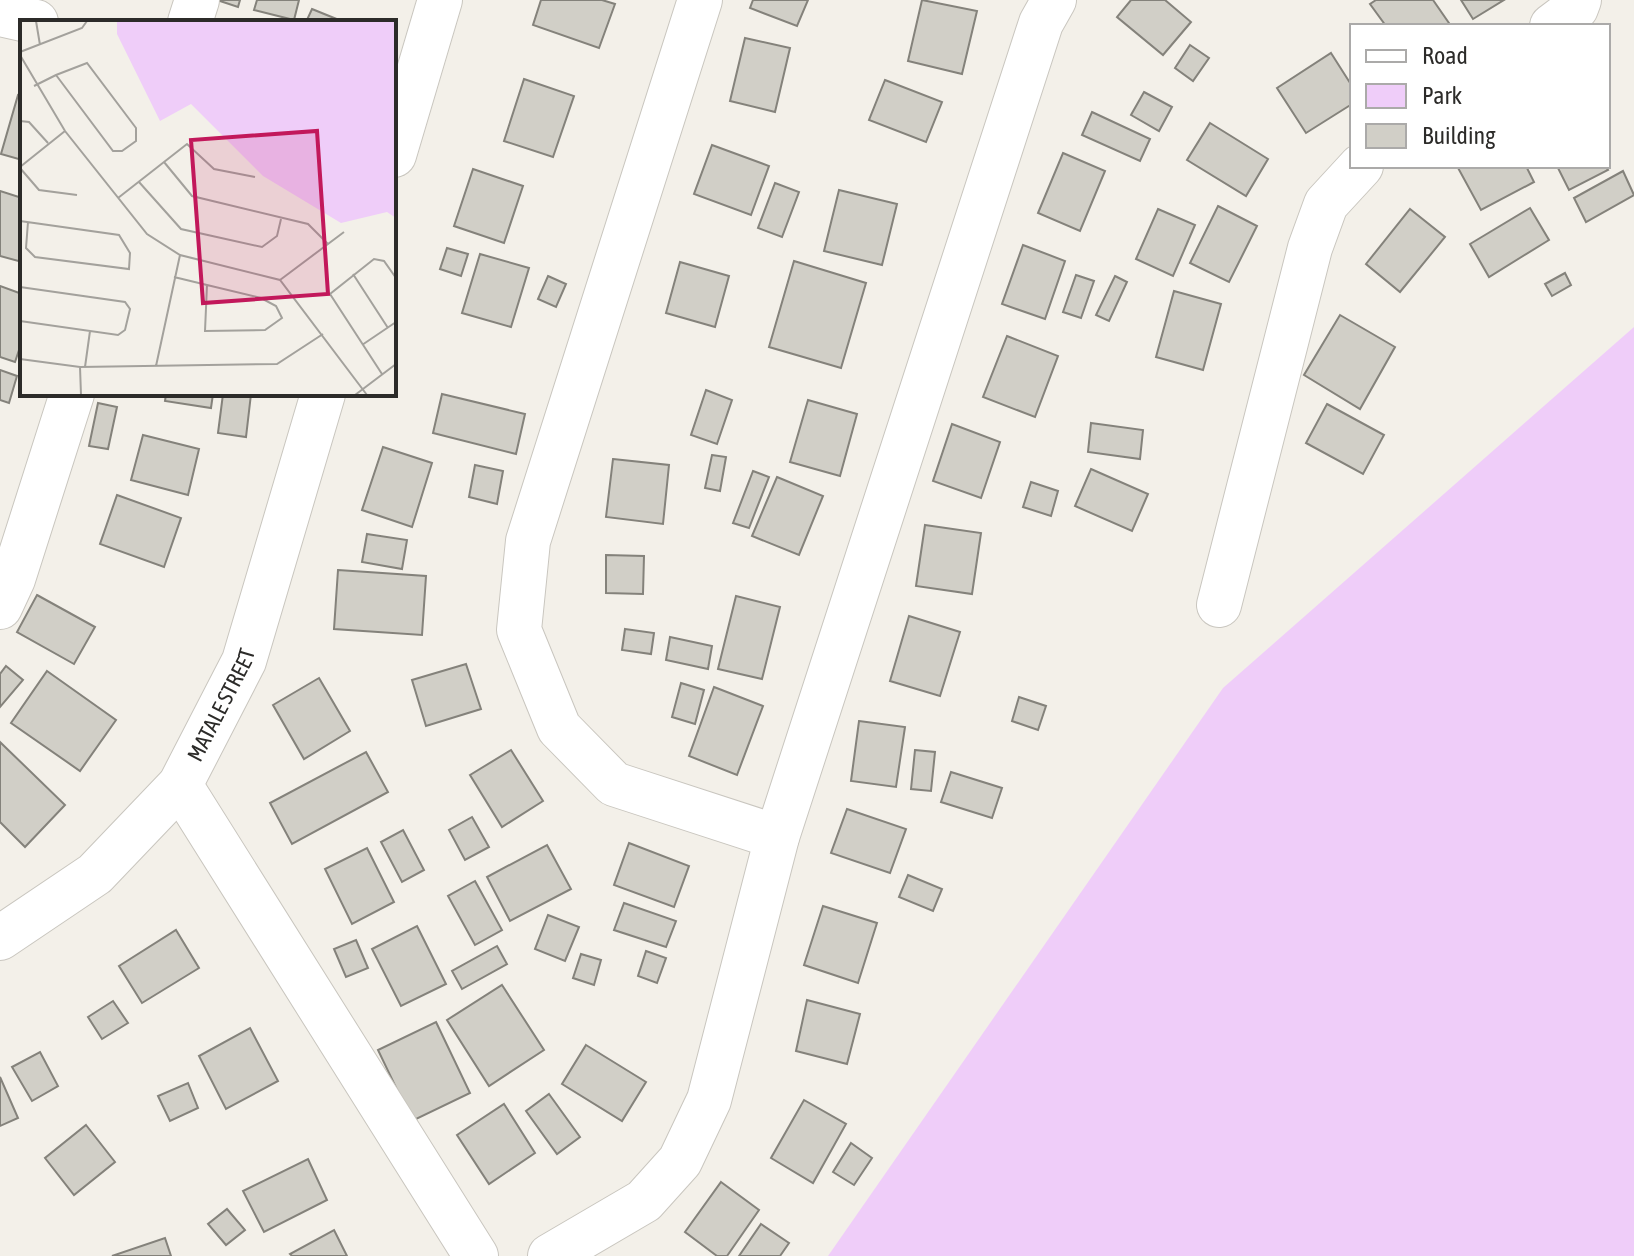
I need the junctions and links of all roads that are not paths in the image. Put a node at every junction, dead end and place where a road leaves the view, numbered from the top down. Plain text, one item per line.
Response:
1 (197, 0) edge
2 (440, 0) edge
3 (700, 0) edge
4 (1054, 0) edge
5 (1579, 0) edge
6 (0, 14) edge
7 (27, 20) edge
8 (191, 20) edge
9 (1555, 24) edge
10 (396, 148) edge
11 (1359, 168) edge
12 (71, 396) edge
13 (322, 396) edge
14 (1219, 605) dead end
15 (0, 607) edge
16 (180, 785) junction
17 (777, 837) junction
18 (0, 938) edge
19 (476, 1256) edge
20 (550, 1256) edge

1 - 8 street
2 - 10 street
3 - 17 street
4 - 17 street
5 - 9 street
6 - 7 street
11 - 14 street
12 - 15 street
13 - 16 street, MATALE STREET
16 - 18 street, MATALE STREET
16 - 19 street
17 - 20 street

